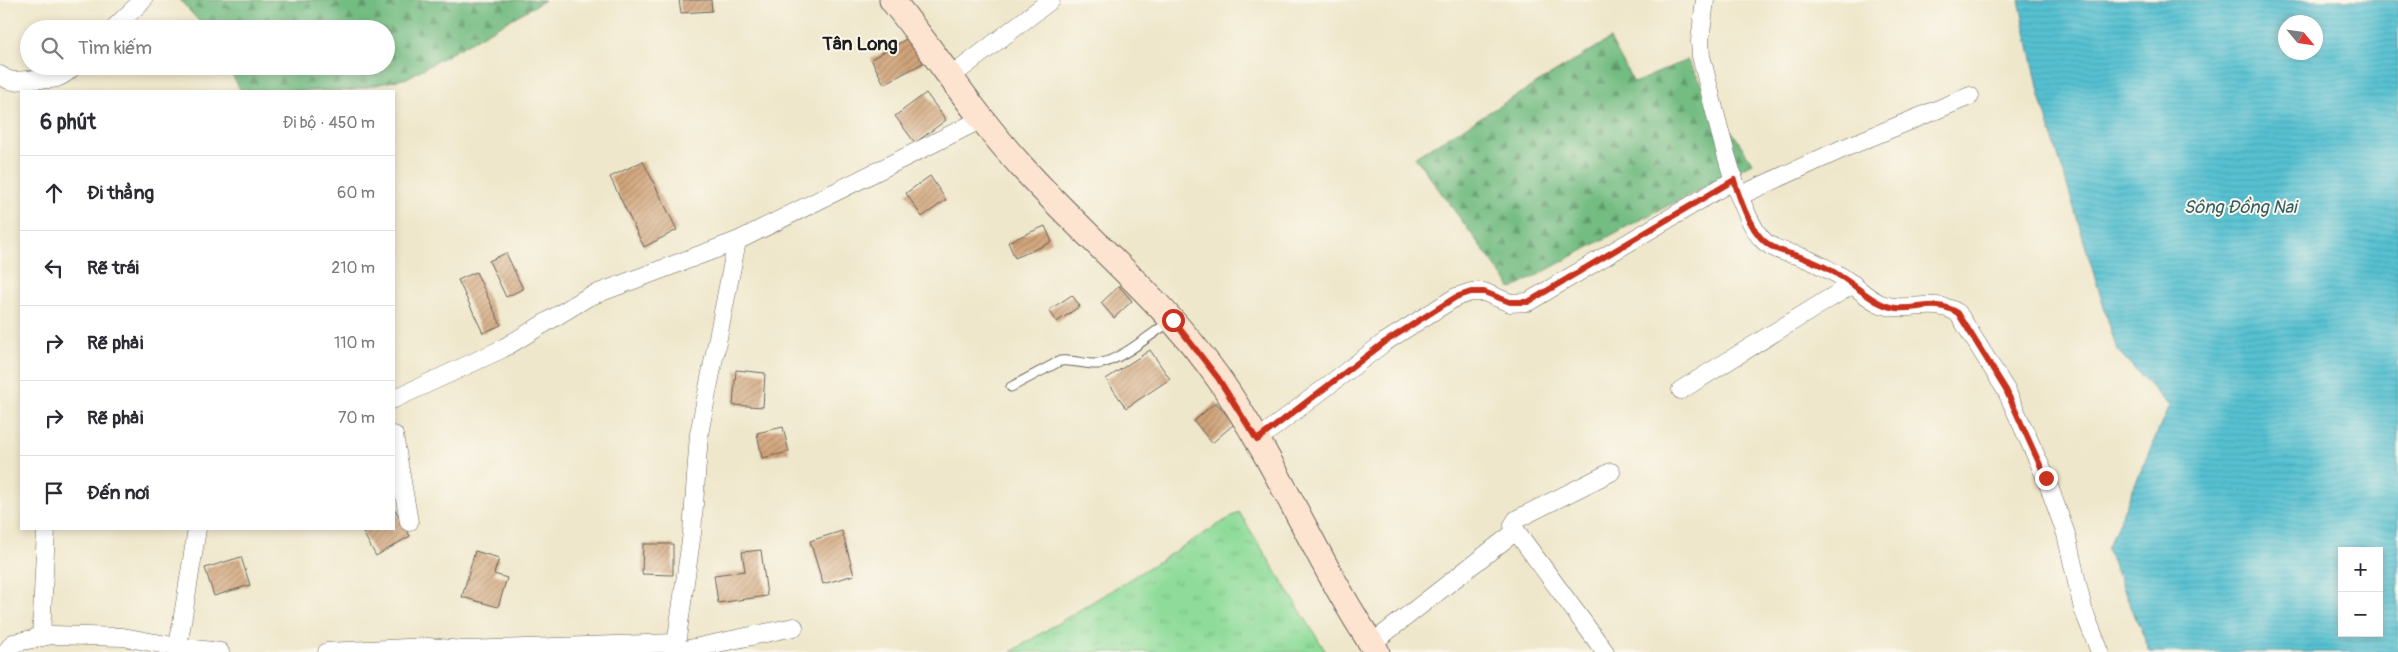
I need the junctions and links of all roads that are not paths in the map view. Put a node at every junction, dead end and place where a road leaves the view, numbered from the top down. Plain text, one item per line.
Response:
1 (143, 0) edge
2 (892, 0) edge
3 (1051, 0) edge
4 (1705, 0) edge
5 (122, 20) edge
6 (0, 75) edge
7 (63, 75) edge
8 (950, 78) junction
9 (1970, 96) dead end
10 (982, 119) junction
11 (1736, 188) junction
12 (736, 241) junction
13 (1853, 284) junction
14 (1173, 320) junction
15 (1011, 387) dead end
16 (1681, 390) dead end
17 (395, 398) edge
18 (1257, 440) junction
19 (395, 441) edge
20 (1611, 472) dead end
21 (409, 522) dead end
22 (46, 530) edge
23 (197, 530) edge
24 (1516, 531) junction
25 (794, 627) dead end
26 (41, 637) junction
27 (178, 647) junction
28 (1374, 648) edge
29 (675, 649) edge
30 (352, 651) edge
31 (6, 652) edge
32 (220, 652) edge
33 (327, 652) edge
34 (1605, 652) edge
35 (2100, 652) edge

1 - 5 street
2 - 8 street
3 - 8 street
4 - 11 street
6 - 7 street
8 - 10 street
9 - 11 street
10 - 12 street
10 - 14 street
11 - 13 street
11 - 18 street
12 - 17 street
12 - 29 street
13 - 16 street
13 - 35 street
14 - 15 lane
14 - 18 street
18 - 28 street
19 - 21 street
20 - 24 street
22 - 26 street
23 - 27 street
24 - 28 street
24 - 34 street
25 - 29 street
26 - 27 street
26 - 31 street
27 - 32 street
29 - 30 street
30 - 33 street

